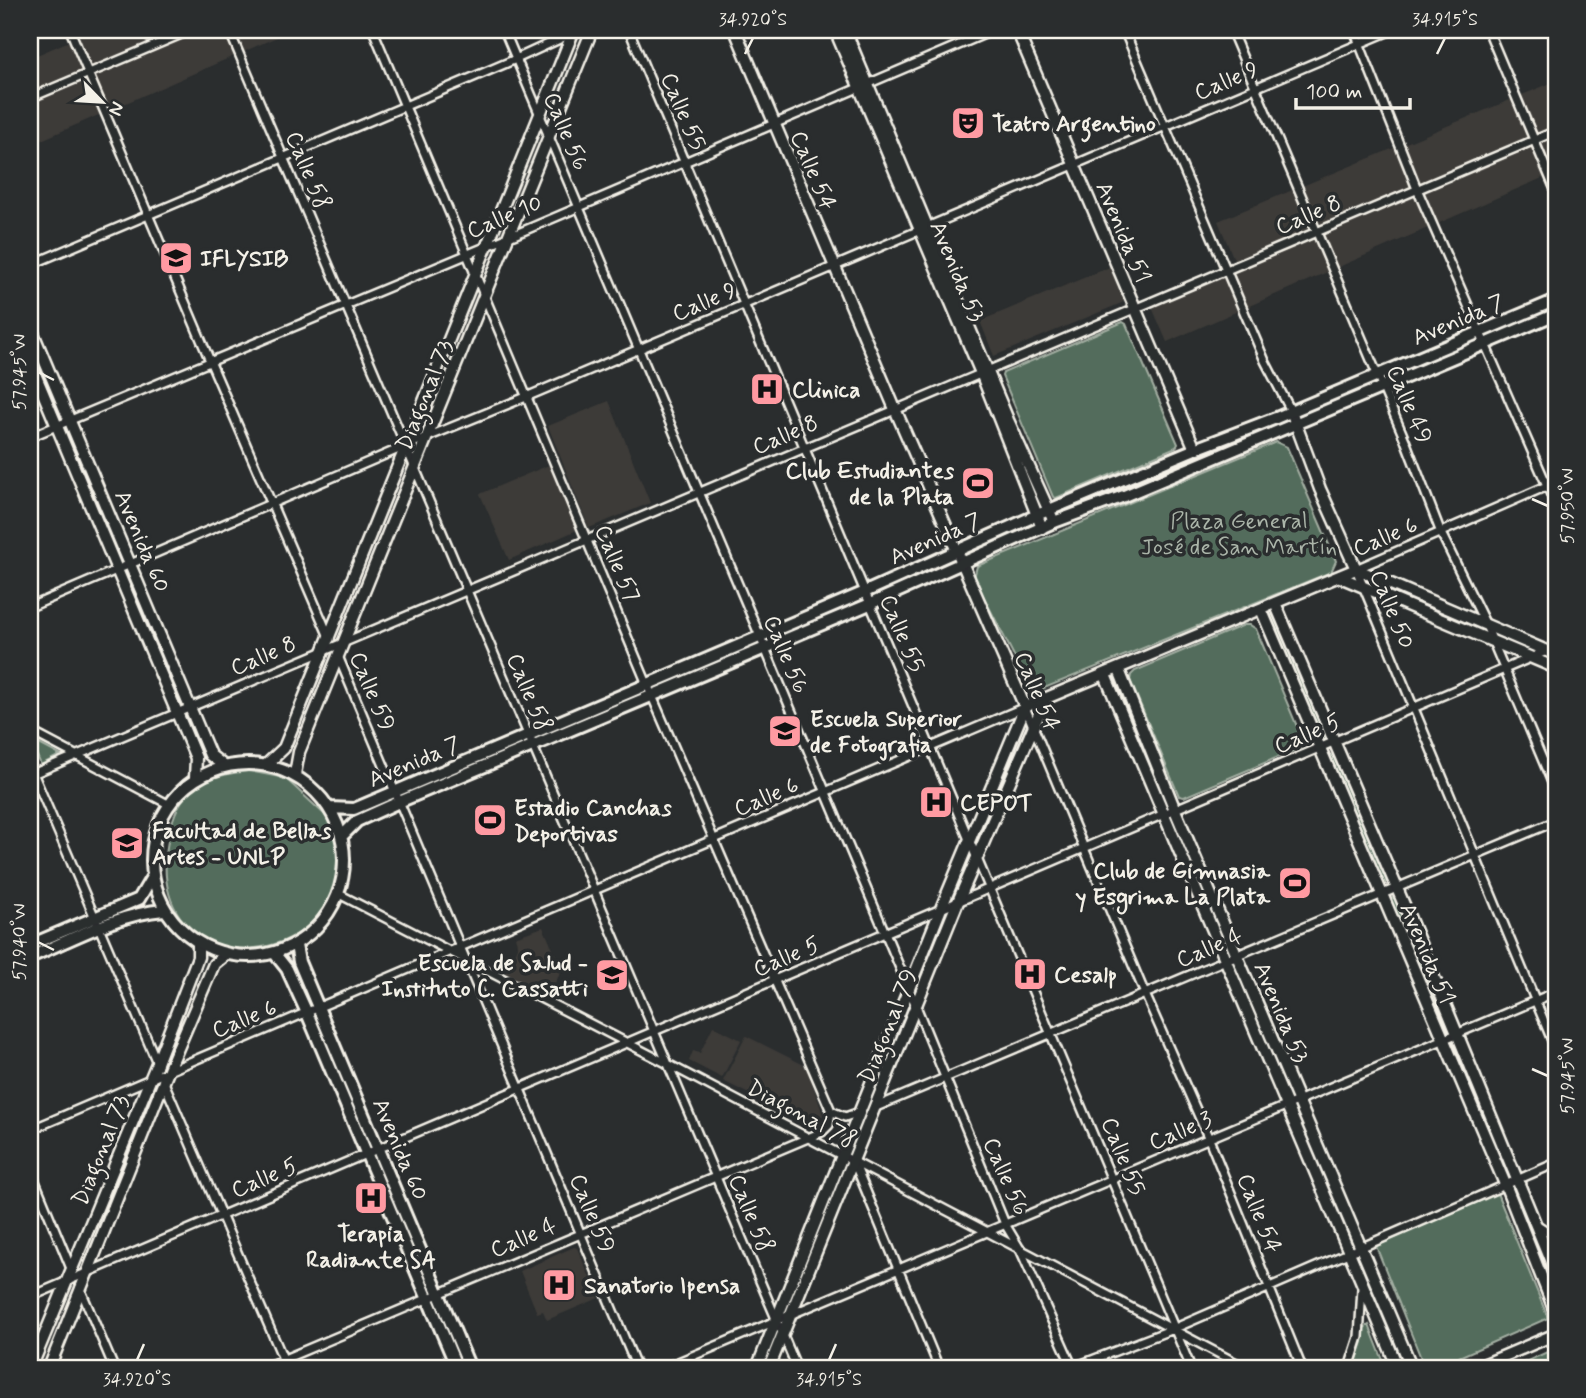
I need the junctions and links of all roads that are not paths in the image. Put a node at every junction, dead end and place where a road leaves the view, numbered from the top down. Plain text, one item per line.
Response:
1 (71, 30) edge
2 (191, 30) edge
3 (229, 30) edge
4 (373, 30) edge
5 (503, 30) edge
6 (592, 30) edge
7 (629, 30) edge
8 (735, 30) edge
9 (835, 30) edge
10 (845, 30) edge
11 (993, 30) edge
12 (1017, 30) edge
13 (1124, 30) edge
14 (1231, 30) edge
15 (1354, 30) edge
16 (1392, 30) edge
17 (1488, 30) edge
18 (575, 31) edge
19 (1360, 43) junction
20 (516, 59) junction
21 (89, 73) junction
22 (862, 85) junction
23 (1255, 88) junction
24 (30, 98) edge
25 (405, 106) junction
26 (539, 115) junction
27 (773, 123) junction
28 (1165, 126) junction
29 (1556, 131) edge
30 (549, 137) junction
31 (1535, 140) junction
32 (283, 158) junction
33 (684, 161) junction
34 (1074, 164) junction
35 (1417, 189) junction
36 (1556, 192) edge
37 (578, 206) junction
38 (148, 215) junction
39 (923, 229) junction
40 (1316, 231) junction
41 (509, 237) junction
42 (486, 244) junction
43 (467, 253) junction
44 (30, 265) edge
45 (834, 267) junction
46 (1226, 269) junction
47 (475, 272) junction
48 (485, 295) junction
49 (1556, 300) edge
50 (345, 304) junction
51 (744, 305) junction
52 (1135, 307) junction
53 (1556, 314) edge
54 (30, 326) edge
55 (1479, 333) junction
56 (1484, 344) junction
57 (638, 350) junction
58 (210, 361) junction
59 (30, 362) edge
60 (984, 372) junction
61 (1377, 376) junction
62 (1382, 387) junction
63 (526, 397) junction
64 (895, 409) junction
65 (1291, 411) junction
66 (69, 420) junction
67 (1294, 423) junction
68 (57, 426) junction
69 (428, 436) junction
70 (30, 437) edge
71 (406, 446) junction
72 (804, 447) junction
73 (1195, 449) junction
74 (415, 468) junction
75 (1556, 482) edge
76 (1548, 486) junction
77 (698, 492) junction
78 (272, 504) junction
79 (1556, 506) edge
80 (1049, 511) junction
81 (1037, 515) junction
82 (1054, 522) junction
83 (1042, 528) junction
84 (1441, 533) junction
85 (587, 539) junction
86 (957, 551) junction
87 (961, 563) junction
88 (130, 564) junction
89 (1356, 569) junction
90 (117, 570) junction
91 (1340, 577) junction
92 (1363, 587) junction
93 (466, 590) junction
94 (865, 592) junction
95 (1275, 603) junction
96 (870, 604) junction
97 (30, 607) edge
98 (1261, 609) junction
99 (1485, 623) junction
100 (759, 637) junction
101 (345, 641) junction
102 (1493, 642) junction
103 (329, 644) junction
104 (764, 649) junction
105 (1553, 651) edge
106 (1531, 657) junction
107 (339, 658) junction
108 (1556, 668) edge
109 (1504, 669) junction
110 (1119, 670) junction
111 (1105, 676) junction
112 (650, 690) junction
113 (1045, 700) junction
114 (190, 707) junction
115 (1025, 707) junction
116 (1413, 708) junction
117 (177, 712) junction
118 (1034, 728) junction
119 (30, 732) edge
120 (527, 735) junction
121 (1333, 743) junction
122 (532, 747) junction
123 (284, 748) junction
124 (931, 748) junction
125 (1320, 748) junction
126 (299, 752) junction
127 (75, 755) junction
128 (267, 764) junction
129 (224, 766) junction
130 (31, 771) edge
131 (295, 774) junction
132 (195, 778) junction
133 (1556, 792) edge
134 (824, 793) junction
135 (397, 797) junction
136 (168, 804) junction
137 (330, 808) junction
138 (1175, 810) junction
139 (1163, 816) junction
140 (1556, 821) edge
141 (342, 836) junction
142 (714, 840) junction
143 (969, 842) junction
144 (1084, 850) junction
145 (1475, 856) junction
146 (978, 858) junction
147 (152, 877) junction
148 (1397, 889) junction
149 (595, 890) junction
150 (990, 890) junction
151 (339, 894) junction
152 (1382, 895) junction
153 (957, 904) junction
154 (164, 910) junction
155 (940, 911) junction
156 (97, 922) junction
157 (884, 935) junction
158 (30, 944) edge
159 (198, 944) junction
160 (296, 945) junction
161 (460, 947) junction
162 (448, 953) junction
163 (275, 954) junction
164 (225, 955) junction
165 (1238, 956) junction
166 (30, 957) edge
167 (198, 957) junction
168 (1224, 961) junction
169 (299, 962) junction
170 (466, 962) junction
171 (214, 964) junction
172 (287, 969) junction
173 (775, 982) junction
174 (909, 990) junction
175 (1556, 992) edge
176 (1145, 995) junction
177 (1536, 1001) junction
178 (916, 1006) junction
179 (319, 1007) junction
180 (307, 1013) junction
181 (655, 1032) junction
182 (1052, 1033) junction
183 (1457, 1034) junction
184 (1444, 1040) junction
185 (628, 1044) junction
186 (1556, 1050) edge
187 (668, 1064) junction
188 (160, 1073) junction
189 (944, 1078) junction
190 (520, 1090) junction
191 (1299, 1101) junction
192 (1286, 1106) junction
193 (876, 1107) junction
194 (831, 1111) junction
195 (861, 1111) junction
196 (30, 1130) edge
197 (807, 1137) junction
198 (1209, 1139) junction
199 (379, 1149) junction
200 (368, 1154) junction
201 (848, 1159) junction
202 (1556, 1163) edge
203 (30, 1169) edge
204 (715, 1176) junction
205 (1113, 1179) junction
206 (1517, 1179) junction
207 (1505, 1184) junction
208 (223, 1216) junction
209 (1535, 1223) junction
210 (1005, 1224) junction
211 (988, 1231) junction
212 (580, 1233) junction
213 (1556, 1237) edge
214 (1360, 1247) junction
215 (1020, 1248) junction
216 (1348, 1252) junction
217 (897, 1269) junction
218 (87, 1273) junction
219 (1556, 1274) edge
220 (71, 1277) junction
221 (1269, 1285) junction
222 (1362, 1287) junction
223 (80, 1290) junction
224 (438, 1293) junction
225 (30, 1297) edge
226 (427, 1298) junction
227 (1556, 1314) edge
228 (790, 1315) junction
229 (777, 1319) junction
230 (1173, 1329) junction
231 (1556, 1334) edge
232 (782, 1335) junction
233 (284, 1359) junction
234 (32, 1368) edge
235 (49, 1368) edge
236 (114, 1368) edge
237 (263, 1368) edge
238 (287, 1368) edge
239 (457, 1368) edge
240 (470, 1368) edge
241 (638, 1368) edge
242 (664, 1368) edge
243 (757, 1368) edge
244 (769, 1368) edge
245 (797, 1368) edge
246 (939, 1368) edge
247 (1072, 1368) edge
248 (1191, 1368) edge
249 (1246, 1368) edge
250 (1302, 1368) edge
251 (1349, 1368) edge
252 (1398, 1368) edge
253 (1412, 1368) edge
254 (1476, 1368) edge

1 - 21 street, Calle 59
2 - 21 street
3 - 32 street, Calle 58
4 - 25 street, Calle 57
5 - 20 street, Calle 56
6 - 30 main road, Diagonal 73
7 - 33 street, Calle 55
8 - 27 main road, Calle 54
9 - 22 main road, Avenida 53
10 - 22 main road, Avenida 53
11 - 22 street, Calle 10
12 - 34 main road, Avenida 51
13 - 28 street, Calle 50
14 - 23 street, Calle 49
15 - 19 street
16 - 19 street, Calle 9
17 - 31 street
18 - 20 street
18 - 26 main road, Diagonal 73
19 - 23 street, Calle 9
19 - 35 street
20 - 25 street
20 - 26 street, Calle 56
21 - 24 street
21 - 38 street, Calle 59
22 - 27 street, Calle 10
22 - 39 main road, Avenida 53
23 - 28 street, Calle 9
23 - 40 street, Calle 49
25 - 32 street
25 - 43 street, Calle 57
26 - 30 street, Calle 56
26 - 42 main road, Diagonal 73
27 - 33 street, Calle 10
27 - 45 main road, Calle 54
28 - 34 street, Calle 9
28 - 46 street, Calle 50
29 - 31 street, Calle 8
30 - 37 street, Calle 56
30 - 41 main road, Diagonal 73
31 - 35 street, Calle 8
31 - 36 street
32 - 38 street
32 - 50 street, Calle 58
33 - 37 street, Calle 10
33 - 51 street, Calle 55
34 - 39 street, Calle 9
34 - 52 main road, Avenida 51
35 - 40 street, Calle 8
35 - 55 street
37 - 41 street, Calle 10
37 - 57 street, Calle 56
38 - 44 street
38 - 58 street, Calle 59
39 - 45 street, Calle 9
39 - 60 main road, Avenida 53
40 - 46 street, Calle 8
40 - 61 street, Calle 49
41 - 42 street, Calle 10
41 - 48 main road, Diagonal 73
42 - 43 street, Calle 10
42 - 47 main road, Diagonal 73
43 - 47 street, Calle 57
43 - 50 street, Calle 10
45 - 51 street, Calle 9
45 - 64 main road, Calle 54
46 - 52 street, Calle 8
46 - 65 street, Calle 50
47 - 48 street, Calle 57
47 - 71 main road, Diagonal 73
48 - 63 street, Calle 57
48 - 69 main road, Diagonal 73
49 - 55 main road, Avenida 7
50 - 58 street, Calle 10
50 - 71 street, Calle 58
51 - 57 street, Calle 9
51 - 72 street, Calle 55
52 - 60 street, Calle 8
52 - 73 main road, Avenida 51
53 - 56 main road, Avenida 7
54 - 66 main road, Avenida 60
55 - 56 street
55 - 61 main road, Avenida 7
56 - 62 main road, Avenida 7
56 - 76 street
57 - 63 street, Calle 9
57 - 77 street, Calle 56
58 - 66 street, Calle 10
58 - 78 street, Calle 59
59 - 68 main road, Avenida 60
60 - 64 street, Calle 8
60 - 80 main road, Avenida 53
60 - 81 main road, Avenida 53
61 - 62 street, Calle 49
61 - 65 main road, Avenida 7
62 - 67 main road, Avenida 7
62 - 84 street, Calle 49
63 - 69 street, Calle 9
63 - 85 street, Calle 57
64 - 72 street, Calle 8
64 - 86 main road, Calle 54
65 - 67 main road, Calle 50
65 - 73 main road, Avenida 7
66 - 68 street, Calle 10
66 - 88 main road, Avenida 60
67 - 82 main road, Avenida 7
67 - 89 main road, Calle 50
68 - 70 street, Calle 10
68 - 90 main road, Avenida 60
69 - 71 street, Calle 9
69 - 74 main road, Diagonal 73
71 - 74 street, Calle 58
71 - 78 street, Calle 9
71 - 103 main road, Diagonal 73
72 - 77 street, Calle 8
72 - 94 street, Calle 55
73 - 80 main road, Avenida 7
74 - 93 street, Calle 58
74 - 101 main road, Diagonal 73
75 - 76 street, Calle 6
76 - 79 street
76 - 84 street, Calle 6
77 - 85 street, Calle 8
77 - 100 street, Calle 56
78 - 88 street, Calle 9
78 - 103 street, Calle 59
80 - 81 main road, Avenida 7
80 - 82 main road, Avenida 53
81 - 83 main road, Avenida 53
81 - 86 main road, Avenida 7
82 - 83 main road, Avenida 7
83 - 87 main road, Avenida 7
84 - 89 street, Calle 6
84 - 99 street, Calle 49
85 - 93 street, Calle 8
85 - 112 street, Calle 57
86 - 87 main road, Calle 54
86 - 94 main road, Avenida 7
87 - 96 main road, Avenida 7
87 - 115 main road, Calle 54
88 - 90 street, Calle 9
88 - 114 main road, Avenida 60
89 - 91 main road, Calle 6
89 - 92 street, Calle 50
89 - 99 main road
90 - 97 street, Calle 9
90 - 117 main road, Avenida 60
91 - 92 main road
91 - 95 main road, Calle 6
92 - 102 main road
92 - 116 street, Calle 50
93 - 101 street, Calle 8
93 - 120 street, Calle 58
94 - 96 street, Calle 55
94 - 100 main road, Avenida 7
95 - 98 main road, Calle 6
95 - 121 main road, Avenida 51
96 - 104 main road, Avenida 7
96 - 124 street, Calle 55
98 - 110 main road, Calle 6
98 - 125 main road, Avenida 51
99 - 102 street, Calle 49
99 - 105 main road
100 - 104 street, Calle 56
100 - 112 main road, Avenida 7
101 - 103 street, Calle 8
101 - 107 main road, Diagonal 73
102 - 106 main road
102 - 109 street, Calle 49
103 - 107 street, Calle 59
103 - 114 street, Calle 8
103 - 123 main road, Diagonal 73
104 - 112 main road, Avenida 7
104 - 134 street, Calle 56
105 - 106 street, Calle 5
106 - 108 main road
106 - 109 street, Calle 5
107 - 126 main road, Diagonal 73
107 - 135 street, Calle 59
109 - 116 street, Calle 5
109 - 133 street, Calle 49
110 - 111 main road, Calle 6
110 - 138 main road, Avenida 53
111 - 113 main road, Calle 6
111 - 139 main road, Avenida 53
112 - 120 main road, Avenida 7
112 - 122 main road, Avenida 7
112 - 142 street, Calle 57
113 - 115 main road, Calle 6
113 - 118 main road, Diagonal 79
114 - 117 street, Calle 8
114 - 129 main road, Avenida 60
115 - 118 street, Calle 54
115 - 124 street, Calle 6
115 - 143 main road, Diagonal 79
116 - 121 street, Calle 5
116 - 145 street, Calle 50
117 - 127 street, Calle 8
117 - 132 main road, Avenida 60
118 - 144 street, Calle 54
118 - 146 main road, Diagonal 79
119 - 127 street
120 - 122 street, Calle 58
120 - 135 main road, Avenida 7
121 - 125 street, Calle 5
121 - 148 main road, Avenida 51
122 - 135 main road, Avenida 7
122 - 149 street, Calle 58
123 - 126 main road
123 - 128 main road, Diagonal 73
124 - 134 street, Calle 6
124 - 143 street, Calle 55
125 - 138 street, Calle 5
125 - 152 main road, Avenida 51
126 - 131 main road, Diagonal 73
127 - 130 street, Calle 8
127 - 136 street
128 - 129 main road
128 - 131 main road
129 - 132 main road
130 - 156 street
131 - 137 main road
132 - 136 main road
134 - 142 street, Calle 6
134 - 157 street, Calle 56
135 - 137 main road, Avenida 7
135 - 141 main road, Avenida 7
135 - 161 street, Calle 59
136 - 147 main road
137 - 141 main road
138 - 139 street, Calle 5
138 - 165 main road, Avenida 53
139 - 144 street, Calle 5
139 - 168 main road, Avenida 53
140 - 145 street, Calle 4
141 - 151 main road
142 - 149 street, Calle 6
142 - 173 street, Calle 57
143 - 146 street, Calle 55
143 - 155 main road, Diagonal 79
144 - 150 street, Calle 5
144 - 176 street, Calle 54
145 - 148 street, Calle 4
145 - 177 street, Calle 50
146 - 150 street, Calle 55
146 - 153 main road, Diagonal 79
147 - 154 main road
147 - 156 main road
148 - 152 street, Calle 4
148 - 183 main road, Avenida 51
149 - 161 street, Calle 6
149 - 181 street, Calle 58
150 - 153 street, Calle 5
150 - 182 street, Calle 55
151 - 160 main road
151 - 162 street, Diagonal 78
152 - 165 street, Calle 4
152 - 184 main road, Avenida 51
153 - 155 street, Calle 5
153 - 178 main road, Diagonal 79
154 - 156 main road
154 - 159 main road
155 - 157 street, Calle 5
155 - 174 main road, Diagonal 79
156 - 158 main road
156 - 166 main road
156 - 188 street
157 - 173 street, Calle 5
157 - 174 street, Calle 56
159 - 164 main road
159 - 167 main road, Diagonal 73
160 - 163 main road
160 - 169 main road, Avenida 60
161 - 162 street, Calle 6
161 - 170 street, Calle 59
162 - 170 street, Diagonal 78
162 - 179 street, Calle 6
163 - 164 main road
163 - 172 main road, Avenida 60
164 - 171 main road, Diagonal 73
165 - 168 street, Calle 4
165 - 191 main road, Avenida 53
167 - 171 main road
167 - 188 main road, Diagonal 73
168 - 176 street, Calle 4
168 - 192 main road, Avenida 53
169 - 172 main road
169 - 179 main road, Avenida 60
170 - 185 street, Diagonal 78
170 - 190 street, Calle 59
171 - 188 main road, Diagonal 73
172 - 180 main road, Avenida 60
173 - 181 street, Calle 5
173 - 194 street, Calle 57
174 - 178 street, Calle 56
174 - 195 main road, Diagonal 79
175 - 177 street, Calle 3
176 - 182 street, Calle 4
176 - 198 street, Calle 54
177 - 183 street, Calle 3
177 - 186 street, Calle 50
178 - 189 street, Calle 56
178 - 193 main road, Diagonal 79
179 - 180 street, Calle 6
179 - 199 main road, Avenida 60
180 - 188 street, Calle 6
180 - 200 main road, Avenida 60
181 - 185 street, Calle 5
181 - 187 street, Calle 58
182 - 189 street, Calle 4
182 - 205 street, Calle 55
183 - 184 street, Calle 3
183 - 206 main road, Avenida 51
184 - 191 street, Calle 3
184 - 207 main road, Avenida 51
185 - 187 street, Diagonal 78
185 - 190 street, Calle 5
187 - 197 street, Diagonal 78
187 - 204 street, Calle 58
188 - 196 street, Calle 6
188 - 208 street
188 - 218 main road, Diagonal 73
188 - 220 main road, Diagonal 73
189 - 193 street, Calle 4
189 - 210 street, Calle 56
190 - 199 street, Calle 5
190 - 212 street, Calle 59
191 - 192 street, Calle 3
191 - 214 main road, Avenida 53
192 - 198 street, Calle 3
192 - 216 main road, Avenida 53
193 - 201 main road, Diagonal 79
194 - 195 street
194 - 197 street, Calle 4
195 - 201 main road, Diagonal 79
197 - 201 street, Diagonal 78
197 - 204 street, Calle 4
198 - 205 street, Calle 3
198 - 221 street, Calle 54
199 - 200 street, Calle 5
199 - 224 main road, Avenida 60
200 - 208 street, Calle 5
200 - 226 main road, Avenida 60
201 - 211 street, Diagonal 78
201 - 217 street
201 - 228 main road, Diagonal 79
201 - 229 main road, Diagonal 79
202 - 206 street
203 - 220 street
204 - 212 street, Calle 4
204 - 229 street, Calle 58
205 - 210 street, Calle 3
205 - 230 street, Calle 55
206 - 207 street
206 - 209 main road, Avenida 51
207 - 214 street
207 - 227 main road, Avenida 51
208 - 218 street, Calle 5
208 - 233 street
209 - 213 street
209 - 219 main road, Avenida 51
210 - 211 street, Calle 3
210 - 215 street, Calle 56
211 - 215 street, Diagonal 78
211 - 217 street, Calle 3
212 - 224 street, Calle 4
212 - 241 street, Calle 59
214 - 216 street
214 - 253 main road, Avenida 53
215 - 230 street, Diagonal 78
215 - 247 street, Calle 56
216 - 221 street
216 - 222 main road, Avenida 53
217 - 228 street, Calle 3
217 - 246 street
218 - 220 street, Calle 5
218 - 223 main road, Diagonal 73
220 - 223 street
220 - 225 street, Calle 5
220 - 234 main road, Diagonal 73
221 - 230 street
221 - 250 street, Calle 54
222 - 251 street
222 - 252 main road, Avenida 53
223 - 235 main road, Diagonal 73
223 - 236 street
224 - 226 street, Calle 4
224 - 240 main road, Avenida 60
226 - 233 street, Calle 4
226 - 239 main road, Avenida 60
228 - 229 street, Calle 3
228 - 232 main road, Diagonal 79
229 - 232 street, Calle 58
229 - 242 street, Calle 3
229 - 243 main road, Diagonal 79
230 - 247 street
230 - 248 street, Calle 55
230 - 249 street, Diagonal 78
231 - 254 main road
232 - 244 main road, Diagonal 79
232 - 245 street, Calle 58
233 - 237 street, Calle 4
233 - 238 street

